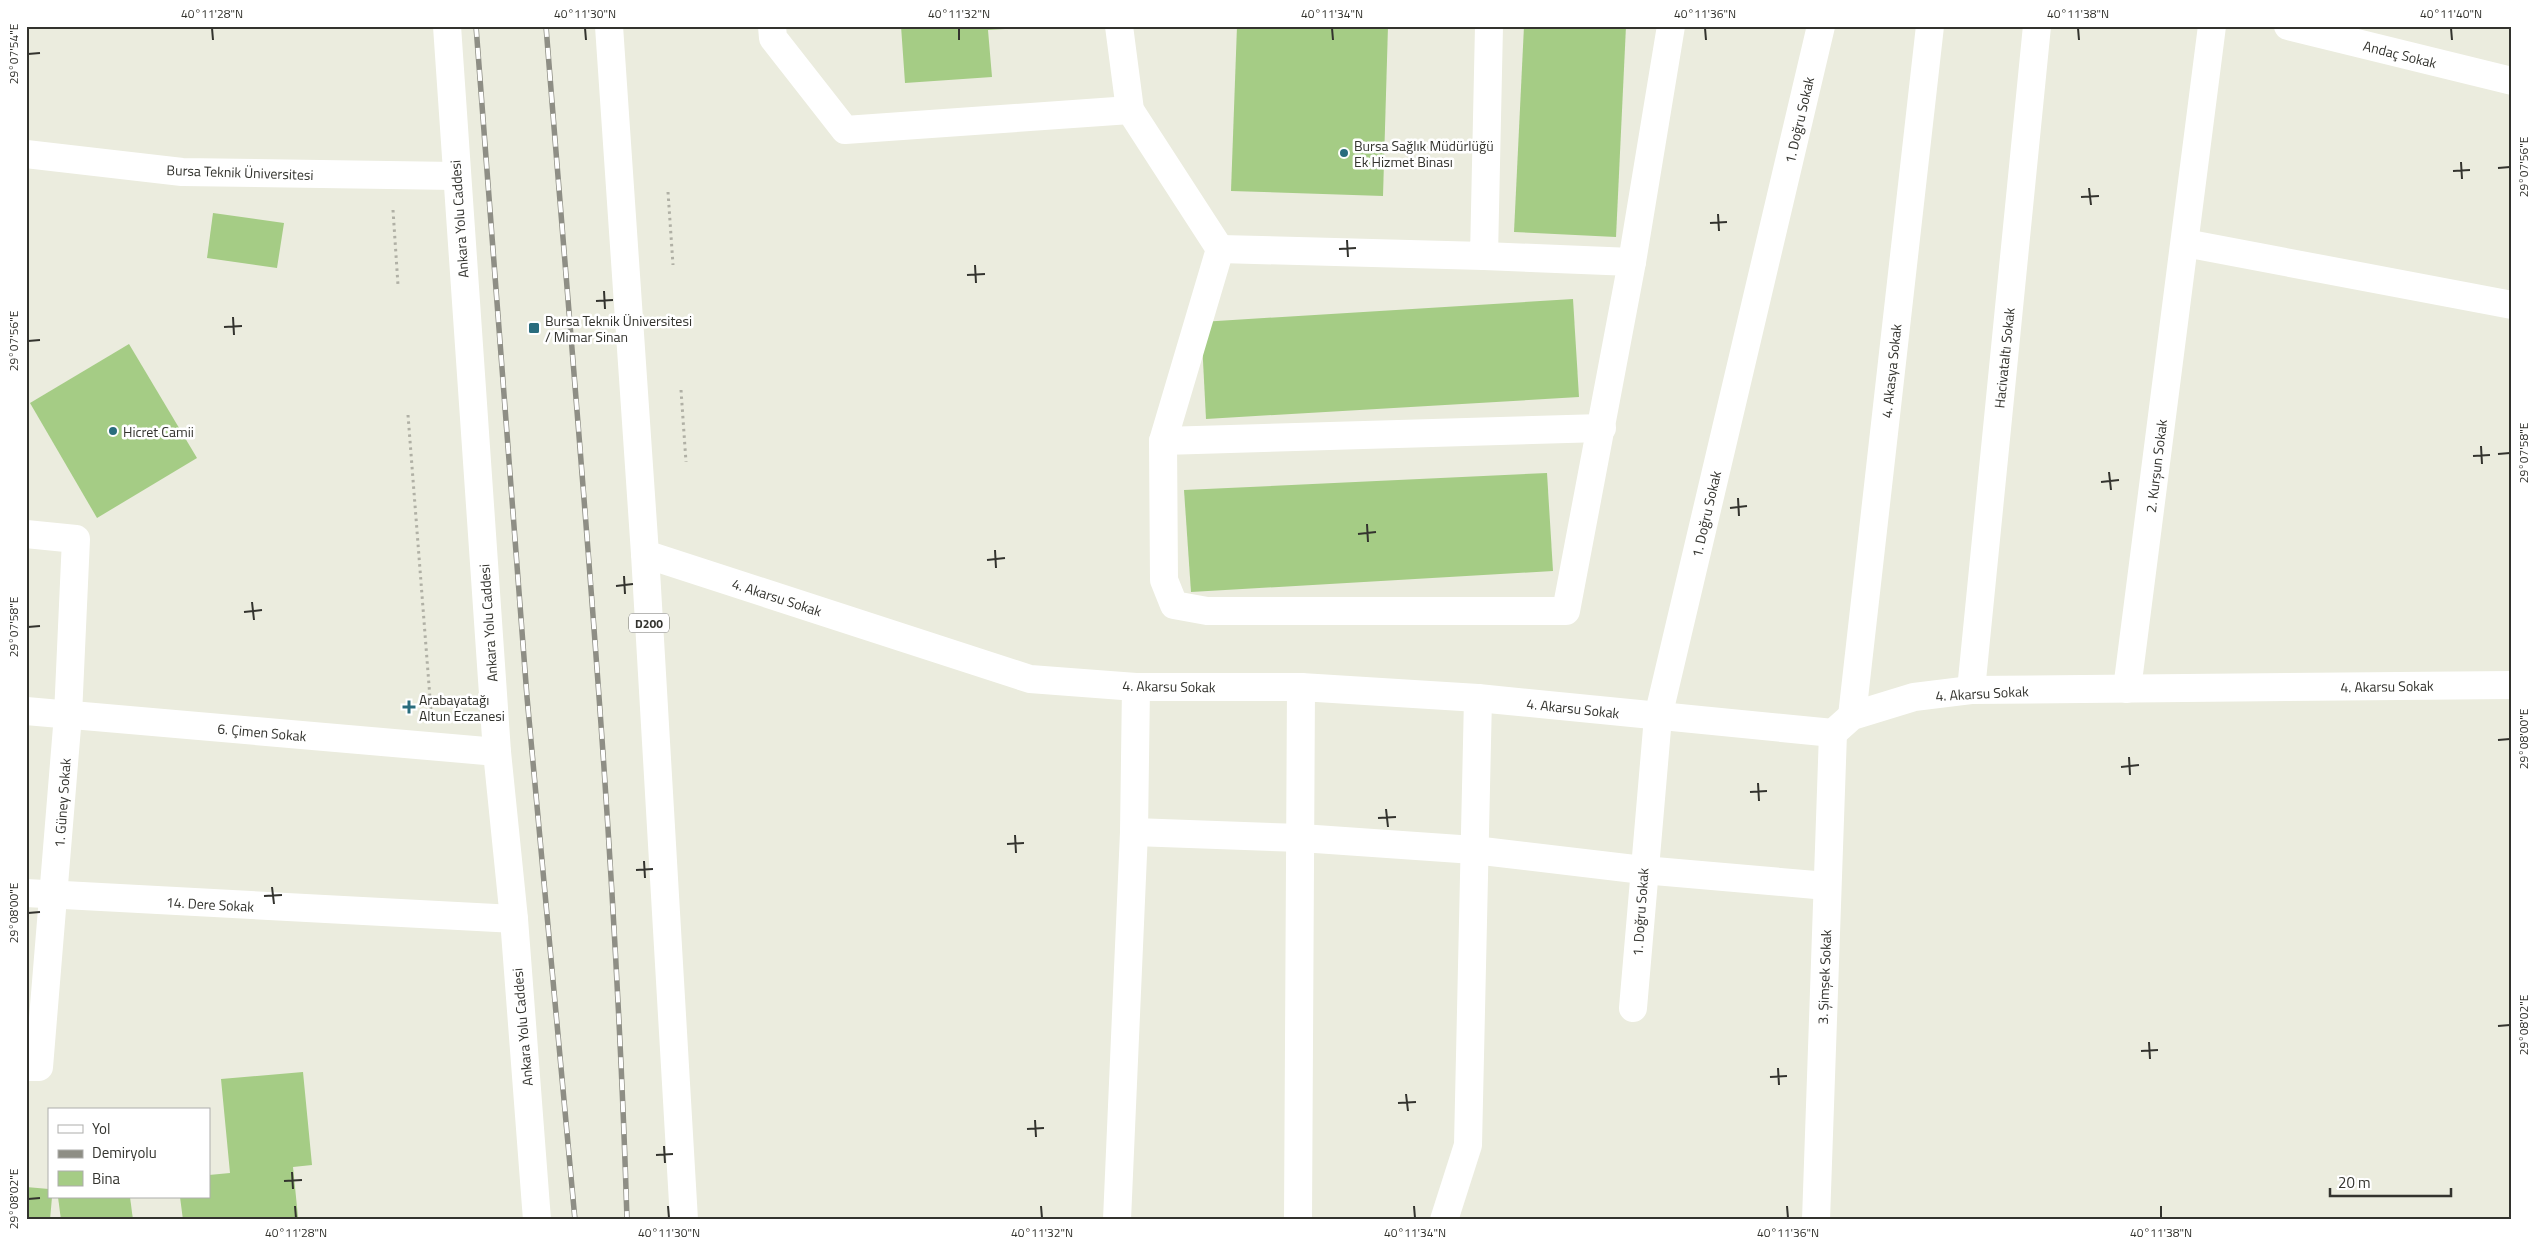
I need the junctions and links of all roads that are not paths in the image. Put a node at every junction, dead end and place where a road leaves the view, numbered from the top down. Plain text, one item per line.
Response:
1 (446, 26) edge
2 (608, 26) edge
3 (772, 26) edge
4 (1119, 26) edge
5 (1490, 26) edge
6 (1671, 26) edge
7 (1821, 26) edge
8 (1930, 26) edge
9 (2037, 26) edge
10 (2212, 26) edge
11 (2288, 26) edge
12 (2512, 81) edge
13 (1130, 110) junction
14 (26, 154) edge
15 (456, 176) junction
16 (2185, 243) junction
17 (1220, 249) junction
18 (1484, 256) junction
19 (1632, 262) junction
20 (2512, 304) edge
21 (1602, 428) junction
22 (1163, 441) junction
23 (26, 534) edge
24 (645, 554) junction
25 (2512, 685) edge
26 (1136, 687) junction
27 (1301, 687) junction
28 (2127, 689) junction
29 (1972, 690) junction
30 (1478, 698) junction
31 (26, 712) edge
32 (68, 715) junction
33 (1658, 717) junction
34 (1842, 724) junction
35 (497, 752) junction
36 (1134, 832) junction
37 (1301, 838) junction
38 (1474, 850) junction
39 (1643, 870) junction
40 (1827, 886) junction
41 (26, 893) edge
42 (55, 896) junction
43 (514, 919) junction
44 (1633, 1008) dead end
45 (33, 1068) edge
46 (538, 1220) edge
47 (684, 1220) edge
48 (1117, 1220) edge
49 (1298, 1220) edge
50 (1444, 1220) edge
51 (1816, 1220) edge

1 - 15 main road, Ankara Yolu Caddesi
2 - 24 main road, D200
3 - 13 main road
4 - 13 main road
5 - 18 main road
6 - 19 main road
7 - 33 main road, 1. Doğru Sokak
8 - 34 main road, 4. Akasya Sokak
9 - 29 main road, Hacivataltı Sokak
10 - 16 main road, 2. Kurşun Sokak
11 - 12 main road, Andaç Sokak
13 - 17 main road
14 - 15 main road, Bursa Teknik Üniversitesi
15 - 35 main road, Ankara Yolu Caddesi
16 - 20 main road
16 - 28 main road, 2. Kurşun Sokak
17 - 18 main road
17 - 22 main road
18 - 19 main road
19 - 21 main road
21 - 22 main road
21 - 22 main road
23 - 32 main road, 1. Güney Sokak
24 - 26 main road, 4. Akarsu Sokak
24 - 47 main road, D200
25 - 28 main road, 4. Akarsu Sokak
26 - 27 main road, 4. Akarsu Sokak
26 - 36 main road
27 - 30 main road, 4. Akarsu Sokak
27 - 37 main road
28 - 29 main road, 4. Akarsu Sokak
29 - 34 main road, 4. Akarsu Sokak
30 - 33 main road, 4. Akarsu Sokak
30 - 38 main road
31 - 32 main road, 6. Çimen Sokak
32 - 35 main road, 6. Çimen Sokak
32 - 42 main road, 1. Güney Sokak
33 - 34 main road, 4. Akarsu Sokak
33 - 39 main road, 1. Doğru Sokak
34 - 40 main road, 3. Şimşek Sokak
35 - 43 main road, Ankara Yolu Caddesi
36 - 37 main road
36 - 48 main road
37 - 38 main road
37 - 49 main road
38 - 39 main road
38 - 50 main road
39 - 40 main road
39 - 44 main road, 1. Doğru Sokak
40 - 51 main road, 3. Şimşek Sokak
41 - 42 main road, 14. Dere Sokak
42 - 43 main road, 14. Dere Sokak
42 - 45 main road, 1. Güney Sokak
43 - 46 main road, Ankara Yolu Caddesi

